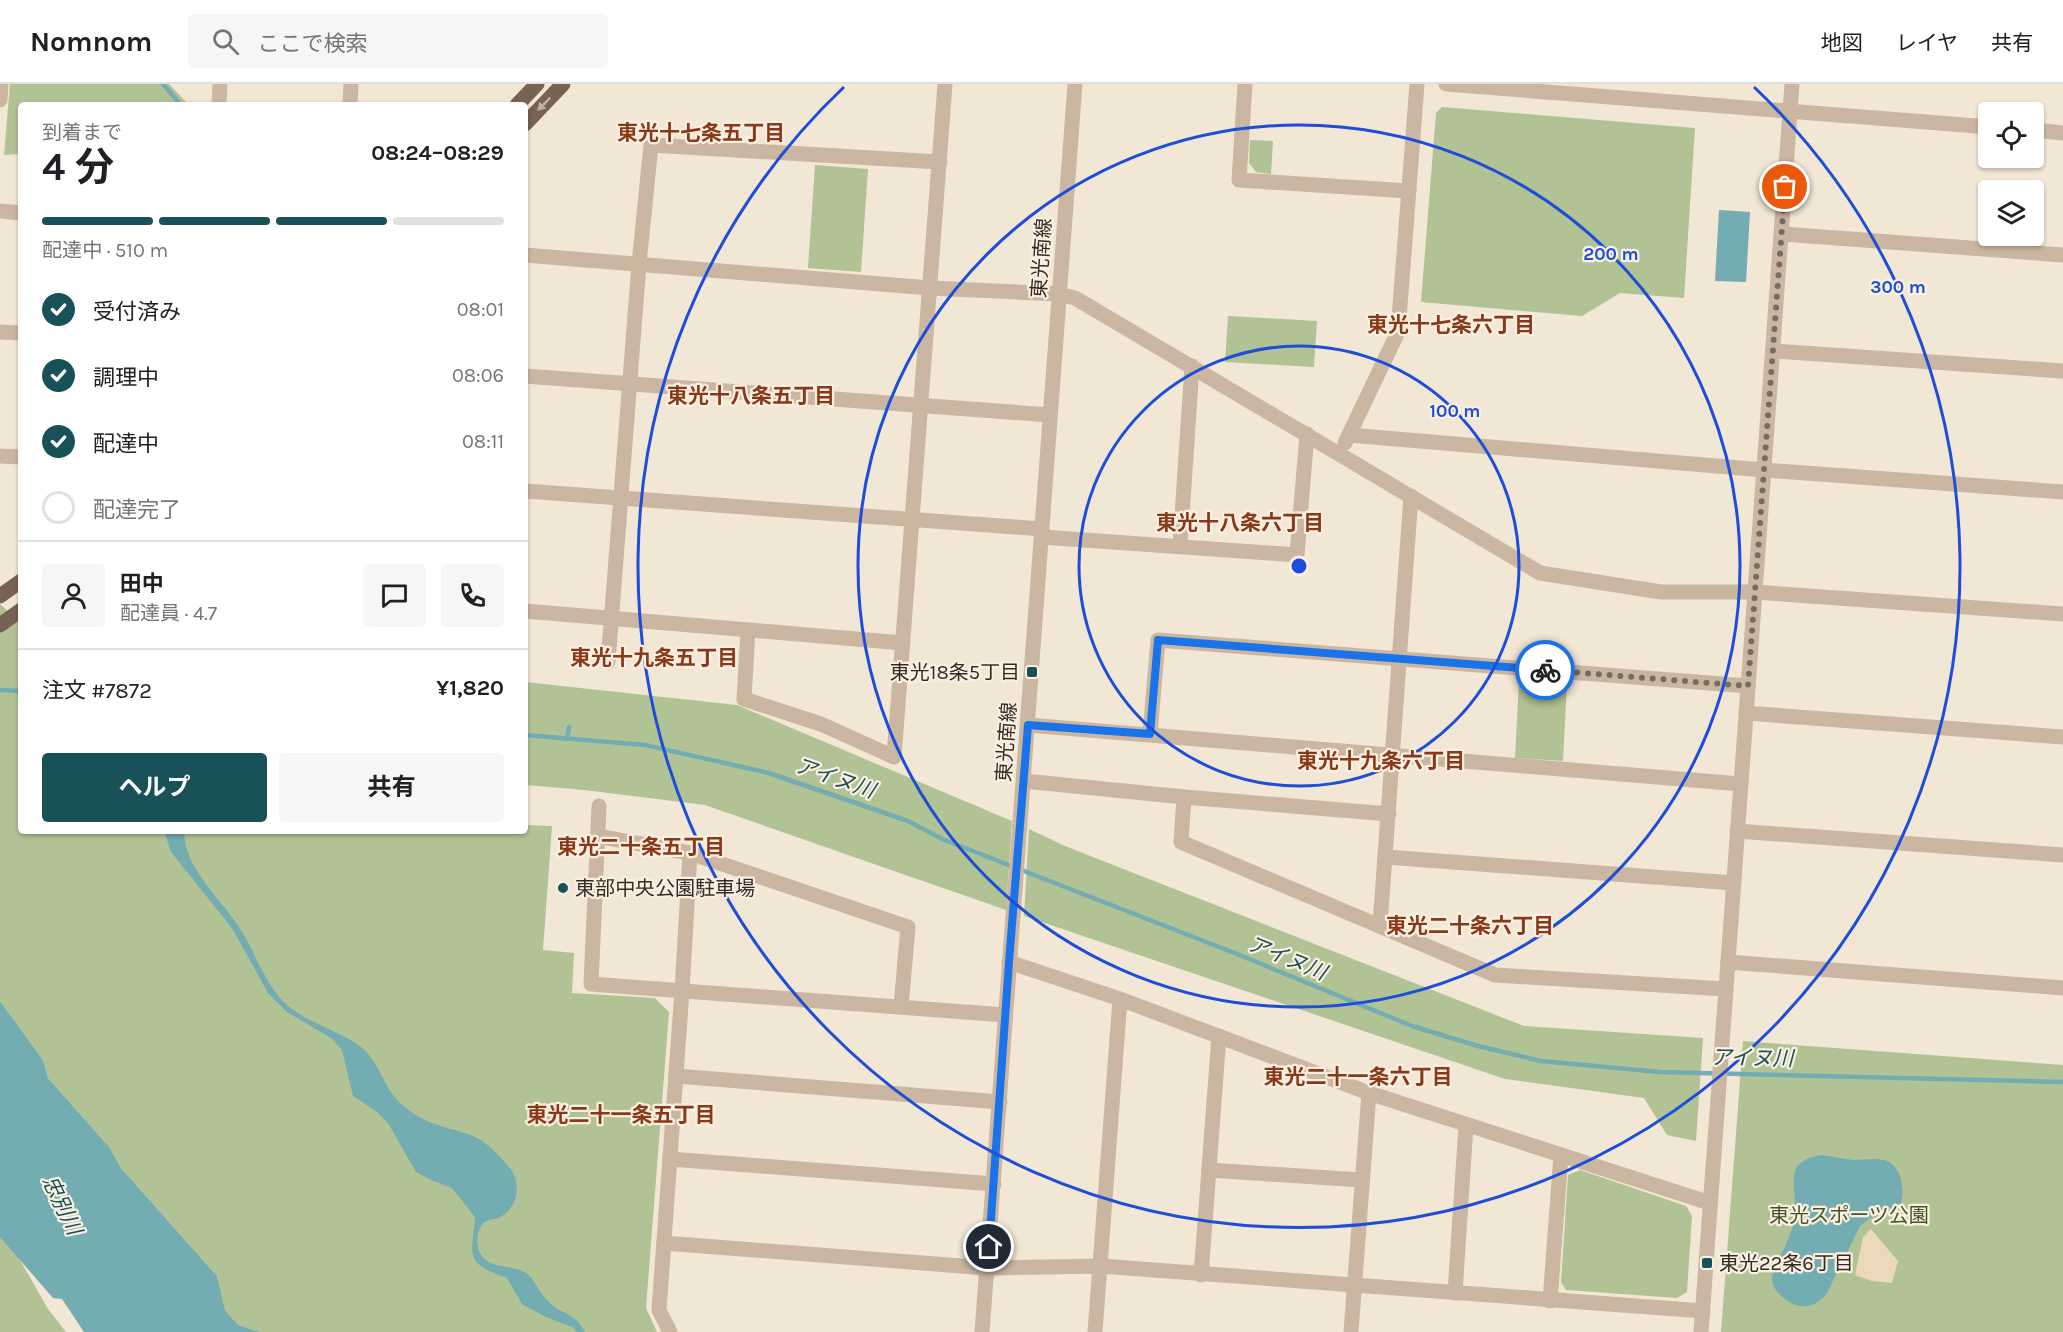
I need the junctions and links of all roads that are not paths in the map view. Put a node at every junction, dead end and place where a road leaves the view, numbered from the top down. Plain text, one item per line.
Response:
1 (1, 84) edge
2 (220, 84) edge
3 (351, 84) edge
4 (537, 84) edge
5 (563, 84) edge
6 (945, 84) edge
7 (1075, 84) edge
8 (1245, 84) edge
9 (1417, 84) edge
10 (1446, 84) edge
11 (1792, 84) edge
12 (0, 90) edge
13 (0, 100) edge
14 (219, 102) edge
15 (350, 102) edge
16 (520, 102) edge
17 (1791, 112) junction
18 (528, 121) edge
19 (1978, 126) edge
20 (2044, 131) edge
21 (2063, 133) edge
22 (940, 162) junction
23 (1409, 191) junction
24 (0, 211) edge
25 (18, 213) edge
26 (1783, 234) junction
27 (528, 255) edge
28 (2063, 255) edge
29 (639, 264) junction
30 (930, 288) junction
31 (1059, 294) junction
32 (0, 332) edge
33 (18, 333) edge
34 (1773, 351) junction
35 (1192, 366) junction
36 (2063, 371) edge
37 (528, 376) edge
38 (631, 384) junction
39 (922, 405) junction
40 (1050, 415) junction
41 (1307, 434) junction
42 (1349, 435) junction
43 (1340, 453) junction
44 (0, 456) edge
45 (18, 458) edge
46 (1764, 470) junction
47 (528, 491) edge
48 (2063, 492) edge
49 (1411, 496) junction
50 (622, 498) junction
51 (913, 520) junction
52 (1042, 533) junction
53 (1180, 546) junction
54 (18, 583) edge
55 (1754, 592) junction
56 (0, 596) edge
57 (528, 611) edge
58 (2063, 614) edge
59 (612, 619) junction
60 (748, 630) junction
61 (903, 643) junction
62 (1399, 659) junction
63 (608, 662) dead end
64 (1748, 686) junction
65 (1746, 713) junction
66 (1028, 725) junction
67 (1150, 734) junction
68 (2063, 737) edge
69 (1393, 756) junction
70 (1024, 781) junction
71 (1741, 784) junction
72 (1184, 797) junction
73 (599, 806) dead end
74 (1389, 814) junction
75 (1737, 831) junction
76 (597, 836) junction
77 (690, 853) junction
78 (2063, 855) edge
79 (1386, 857) junction
80 (1734, 883) junction
81 (1380, 925) junction
82 (1009, 962) junction
83 (1728, 962) junction
84 (2063, 988) edge
85 (1726, 989) junction
86 (682, 990) junction
87 (1120, 999) junction
88 (901, 1006) junction
89 (1005, 1016) junction
90 (1219, 1036) junction
91 (676, 1076) junction
92 (1369, 1093) junction
93 (1000, 1102) junction
94 (1466, 1125) junction
95 (1561, 1155) junction
96 (670, 1159) junction
97 (1209, 1170) junction
98 (1361, 1180) junction
99 (993, 1184) junction
100 (1710, 1203) junction
101 (664, 1243) junction
102 (1100, 1266) junction
103 (987, 1268) junction
104 (1201, 1275) junction
105 (1354, 1286) junction
106 (1455, 1293) junction
107 (1550, 1301) junction
108 (1703, 1311) junction
109 (670, 1332) edge
110 (982, 1332) edge
111 (1095, 1332) edge
112 (1351, 1332) edge
113 (1701, 1332) edge

1 - 12 street
2 - 14 street
3 - 15 street
4 - 16 main road
5 -> 18 main road
6 - 22 street
7 - 31 street, 東光南線
8 - 23 street
9 - 23 street
10 - 17 street
11 - 17 street
12 - 13 street
17 - 19 street
17 - 26 street
20 - 21 street
22 - 29 street
22 - 30 street
23 - 42 street
24 - 25 street
26 - 28 street
26 - 34 street
27 - 29 street
29 - 30 street
29 - 38 street
30 - 31 street
30 - 39 street
31 - 35 street
31 - 40 street, 東光南線
32 - 33 street
34 - 36 street
34 - 46 street
35 - 41 street
35 - 53 street
37 - 38 street
38 - 39 street
38 - 50 street
39 - 40 street
39 - 51 street
40 - 52 street, 東光南線
41 - 43 street
41 - 53 street
42 - 43 street
42 - 46 street
43 - 49 street
44 - 45 street
46 - 48 street
46 - 55 street
47 - 50 street
49 - 55 street
49 - 62 street
50 - 51 street
50 - 59 street
51 - 52 street
51 - 61 street
52 - 53 street
52 - 66 street, 東光南線
54 - 56 main road
55 - 58 street
55 - 64 street
57 - 59 street
59 - 60 street
59 - 63 street
60 - 61 street
60 - 61 street
62 - 64 street
62 - 67 street
62 - 69 street
64 - 65 street
65 - 68 street
65 - 71 street
66 - 67 street
66 - 70 street, 東光南線
67 - 69 street
69 - 71 street
69 - 74 street
70 - 72 street
70 - 82 street, 東光南線
71 - 75 street
72 - 74 street
72 - 81 street
73 - 76 street
74 - 79 street
75 - 78 street
75 - 80 street
76 - 77 street
76 - 86 street
77 - 86 street
77 - 88 street
79 - 80 street
79 - 81 street
80 - 83 street
81 - 85 street
82 - 87 street
82 - 89 street, 東光南線
83 - 84 street
83 - 85 street
85 - 100 street
86 - 88 street
86 - 91 street
87 - 90 street
87 - 102 street
88 - 89 street
89 - 93 street, 東光南線
90 - 92 street
90 - 97 street
91 - 93 street
91 - 96 street
92 - 94 street
92 - 98 street
93 - 99 street, 東光南線
94 - 95 street
94 - 106 street
95 - 100 street
95 - 107 street
96 - 99 street
96 - 101 street
97 - 98 street
97 - 104 street
98 - 105 street
99 - 103 street, 東光南線
100 - 108 street
101 - 103 street
101 - 109 street
102 - 103 street
102 - 104 street
102 - 111 street
103 - 110 street, 東光南線
104 - 105 street
105 - 106 street
105 - 112 street
106 - 107 street
107 - 108 street
108 - 113 street

